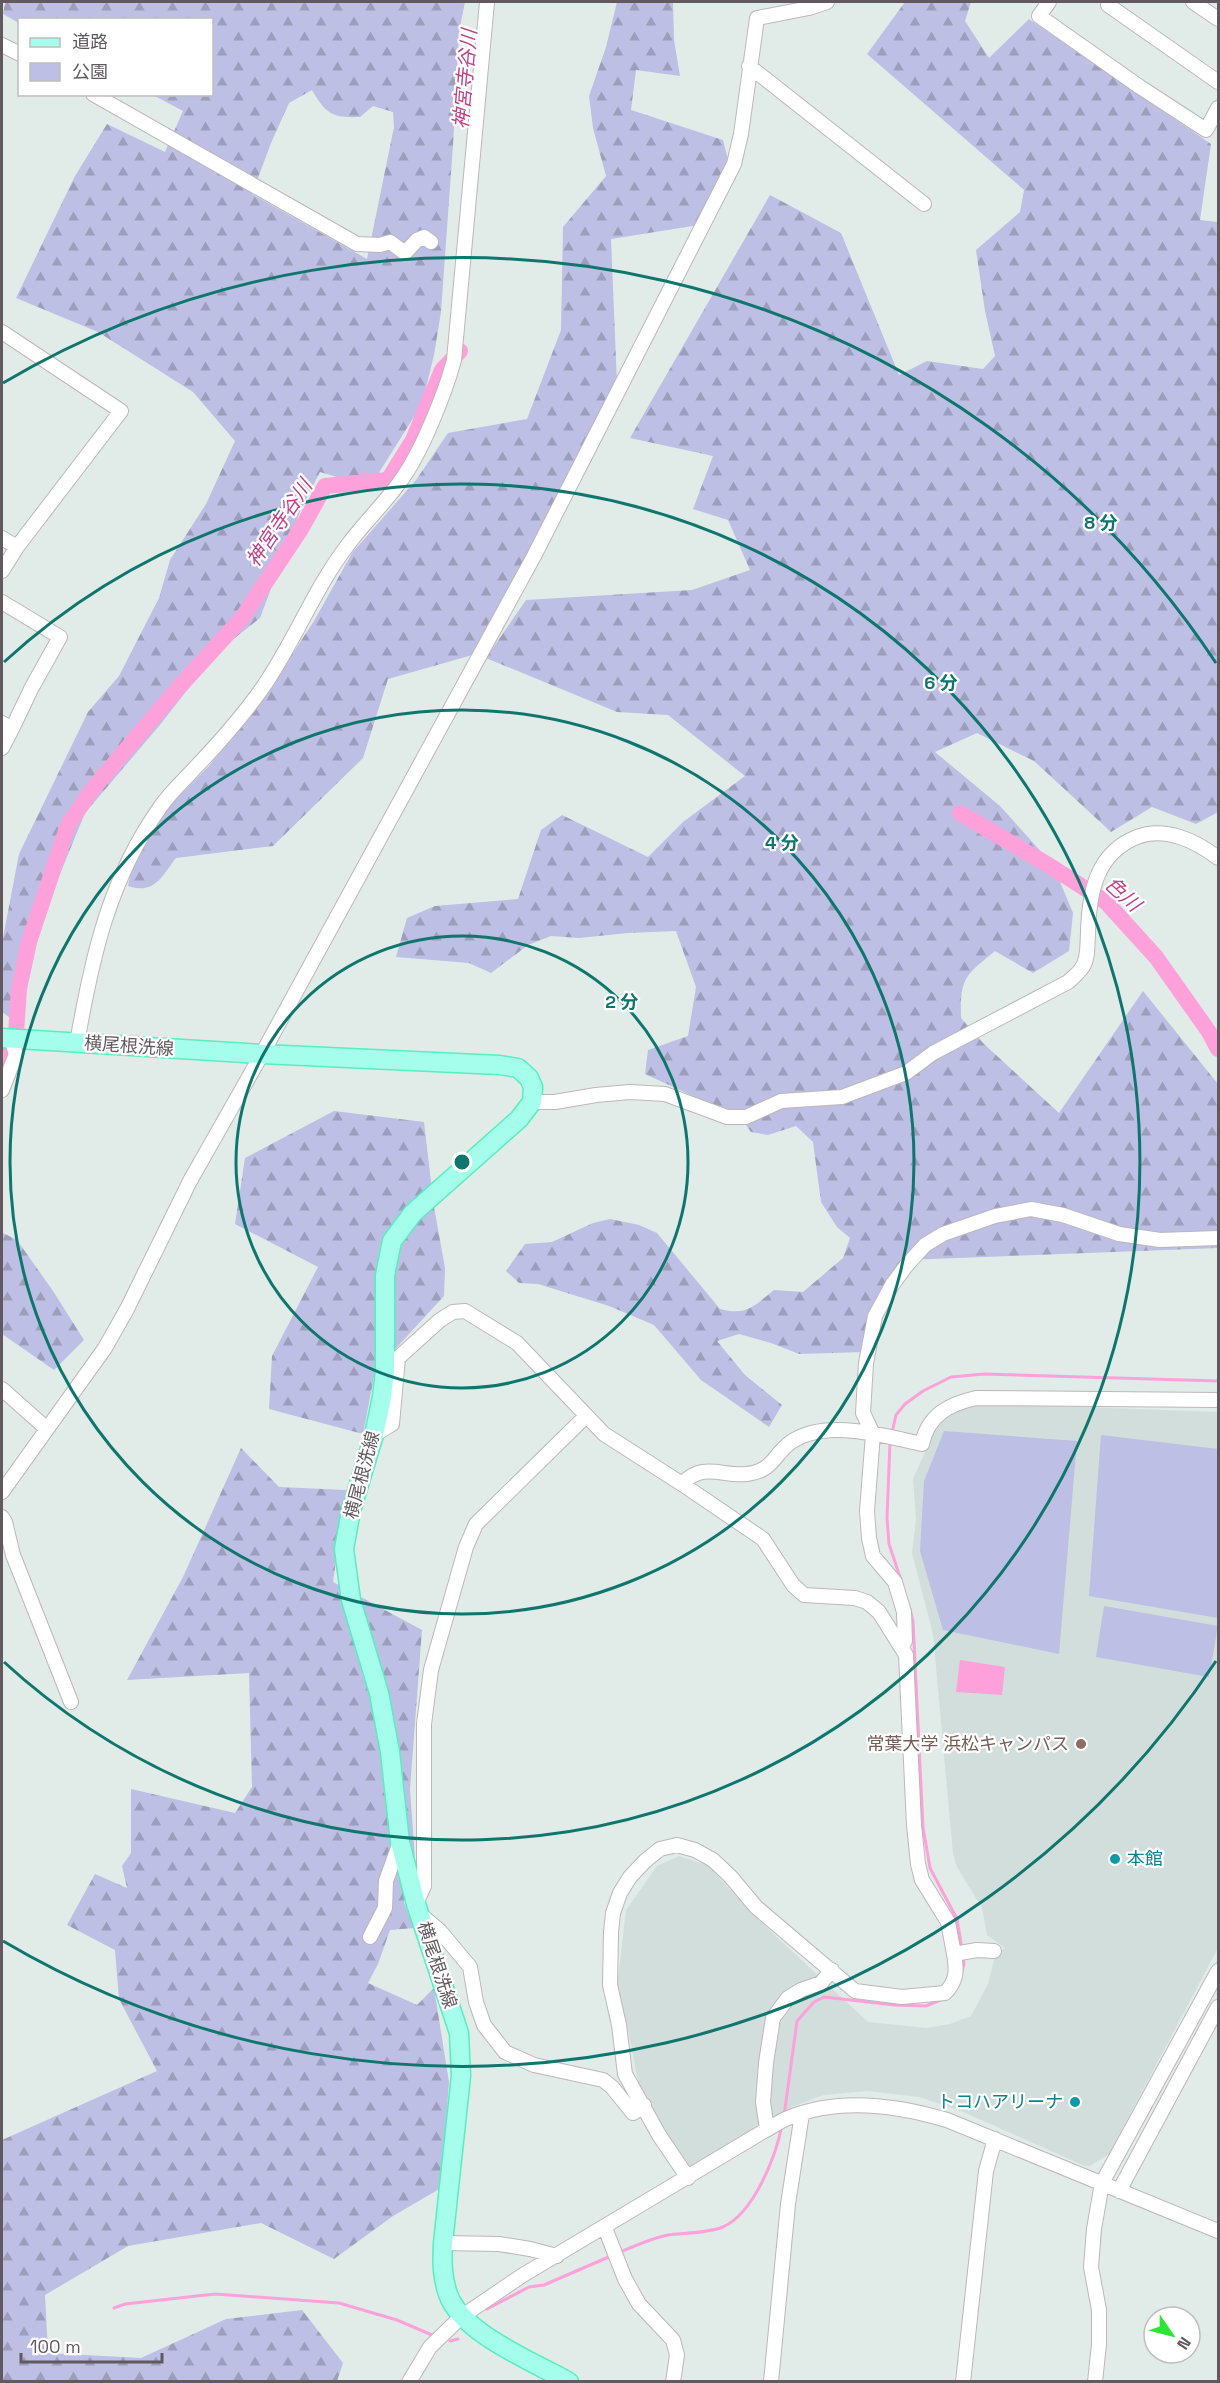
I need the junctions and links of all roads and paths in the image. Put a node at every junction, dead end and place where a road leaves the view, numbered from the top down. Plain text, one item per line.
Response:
1 (487, 2) edge
2 (828, 2) edge
3 (1049, 2) edge
4 (1110, 2) edge
5 (1193, 2) edge
6 (1218, 19) edge
7 (2, 45) edge
8 (18, 53) edge
9 (749, 66) junction
10 (1218, 82) edge
11 (97, 96) edge
12 (1218, 108) edge
13 (924, 204) dead end
14 (430, 242) dead end
15 (2, 332) edge
16 (2, 538) edge
17 (16, 547) junction
18 (2, 572) edge
19 (2, 602) edge
20 (7, 726) edge
21 (2, 748) edge
22 (1218, 858) edge
23 (6, 1039) edge
24 (77, 1043) junction
25 (262, 1054) junction
26 (2, 1090) edge
27 (532, 1102) junction
28 (1218, 1238) edge
29 (2, 1389) edge
30 (1218, 1400) edge
31 (586, 1416) junction
32 (47, 1429) junction
33 (374, 1435) junction
34 (880, 1435) junction
35 (682, 1484) junction
36 (2, 1492) edge
37 (2, 1517) edge
38 (902, 1646) junction
39 (71, 1702) dead end
40 (400, 1842) junction
41 (418, 1909) junction
42 (370, 1937) dead end
43 (994, 1951) dead end
44 (957, 1954) junction
45 (832, 1970) junction
46 (1218, 1971) edge
47 (1218, 2007) edge
48 (644, 2106) junction
49 (802, 2114) junction
50 (767, 2129) junction
51 (995, 2139) junction
52 (688, 2178) junction
53 (1102, 2183) junction
54 (1119, 2191) junction
55 (604, 2228) junction
56 (1218, 2231) edge
57 (443, 2243) junction
58 (556, 2256) junction
59 (461, 2317) junction
60 (409, 2382) edge
61 (569, 2382) edge
62 (673, 2382) edge
63 (771, 2382) edge
64 (963, 2382) edge
65 (1095, 2382) edge

1 - 24 street
2 - 9 street
3 - 12 street
4 - 10 street
5 - 6 street
7 - 8 street
9 - 13 street
9 - 25 street
11 - 14 street
15 - 17 street
16 - 17 street
17 - 18 street
19 - 20 street
20 - 21 street
22 - 27 street
23 - 24 main road, 横尾根洗線
23 - 26 street
24 - 25 main road, 横尾根洗線
25 - 27 main road, 横尾根洗線
25 - 32 street
27 - 33 main road, 横尾根洗線
28 - 34 street
29 - 32 street
30 - 34 street
31 - 33 street
31 - 35 street
31 - 41 street
32 - 36 street
33 - 40 main road, 横尾根洗線
34 - 35 street
34 - 38 street
35 - 38 street
37 - 39 street
38 - 44 street
40 - 41 main road, 横尾根洗線
40 - 42 street
41 - 48 street
41 - 57 main road, 横尾根洗線
43 - 44 street
44 - 45 street
45 - 48 street
45 - 50 street
46 - 53 street
47 - 54 street
48 - 52 street
49 - 50 street
49 - 51 street
49 - 63 street
50 - 52 street
51 - 53 street
51 - 64 street
52 - 55 street
53 - 54 street
53 - 65 street
54 - 56 street
55 - 58 street
55 - 62 street
57 - 58 street
57 - 59 main road, 横尾根洗線
58 - 59 street
59 - 60 street
59 - 61 main road, 横尾根洗線

